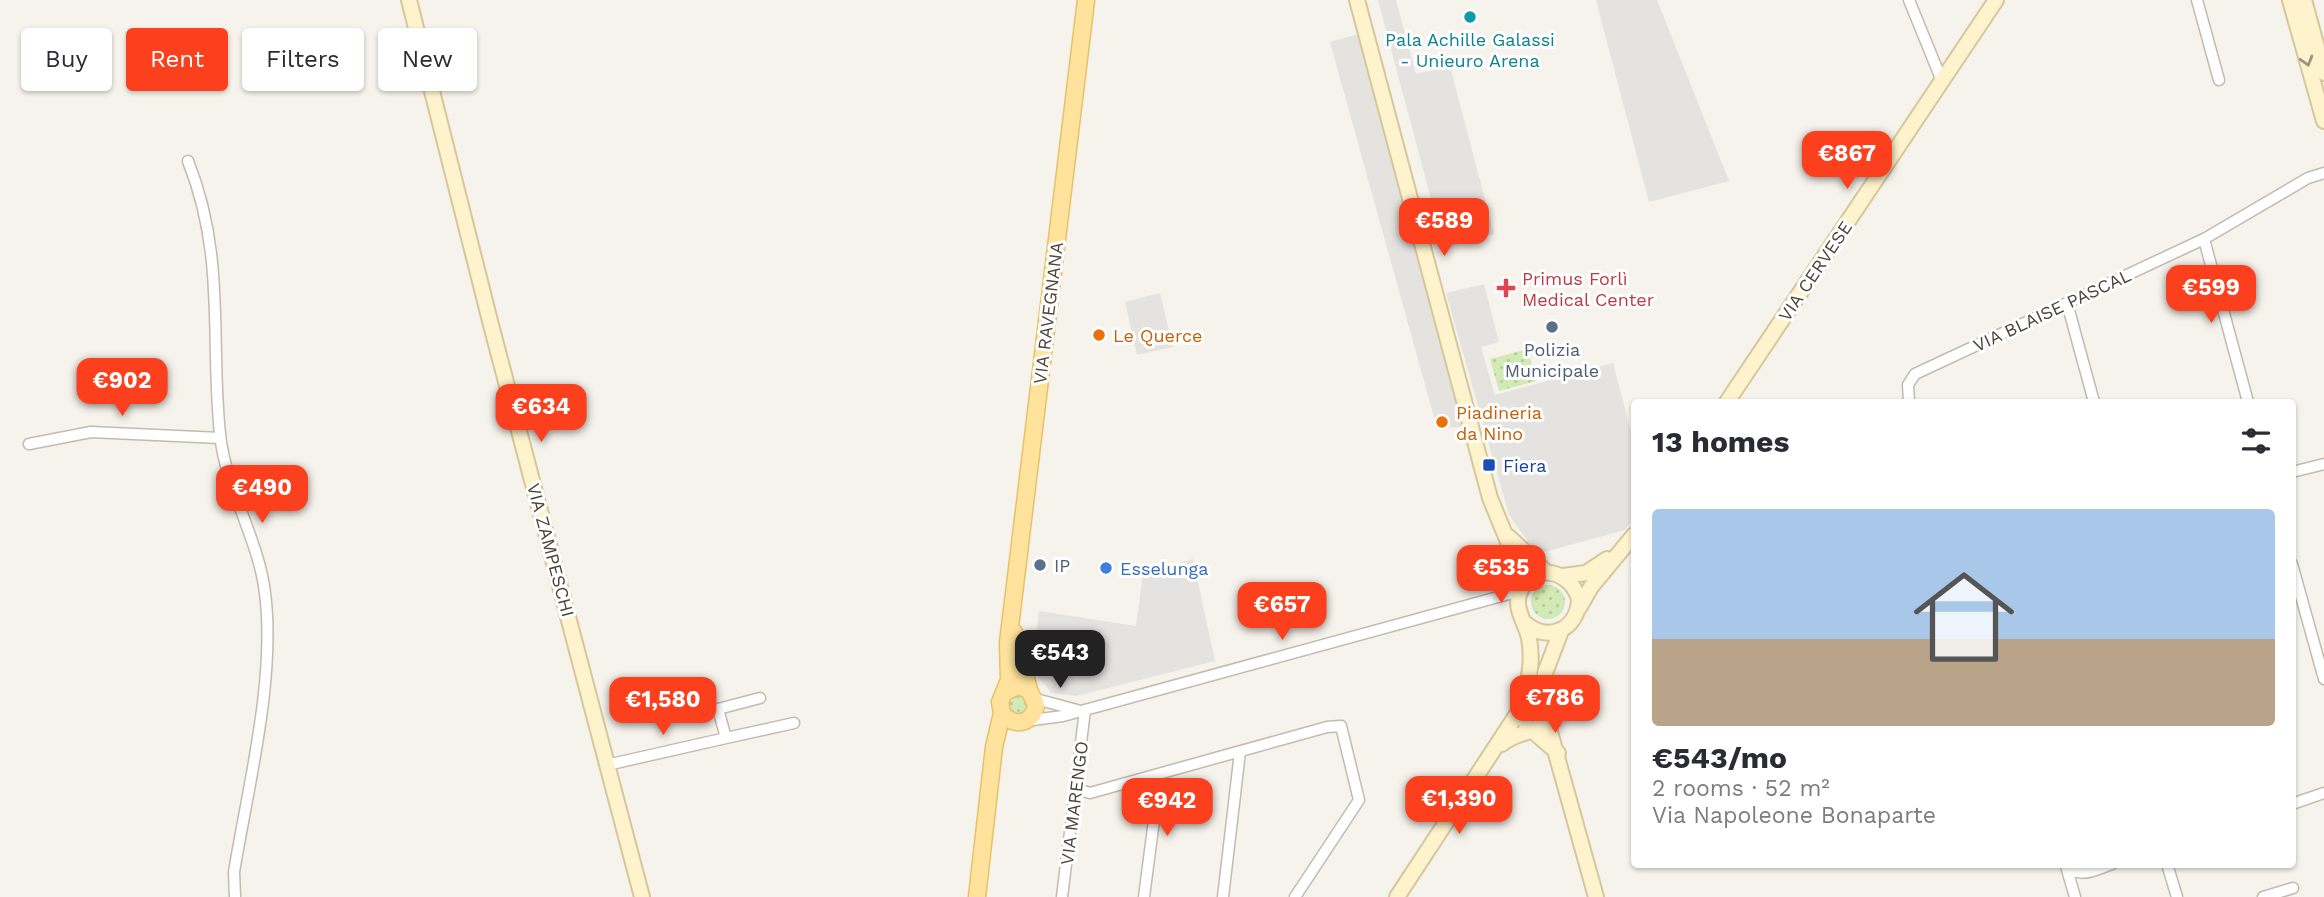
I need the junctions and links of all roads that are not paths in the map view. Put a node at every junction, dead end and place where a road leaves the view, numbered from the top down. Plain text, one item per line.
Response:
1 (409, 0) edge
2 (1086, 0) edge
3 (1357, 0) edge
4 (1909, 0) edge
5 (1996, 0) edge
6 (2197, 0) edge
7 (2290, 0) edge
8 (2304, 0) edge
9 (2324, 73) edge
10 (2219, 80) dead end
11 (1942, 81) junction
12 (2324, 121) edge
13 (188, 161) dead end
14 (2324, 173) edge
15 (2204, 239) junction
16 (2067, 303) junction
17 (1729, 399) edge
18 (1908, 399) edge
19 (2093, 399) edge
20 (2247, 399) edge
21 (220, 438) junction
22 (29, 444) dead end
23 (2324, 464) edge
24 (2296, 471) edge
25 (1501, 527) junction
26 (1631, 538) edge
27 (1631, 538) edge
28 (1546, 572) junction
29 (1563, 576) junction
30 (2296, 578) edge
31 (1522, 587) junction
32 (1490, 602) junction
33 (1579, 608) junction
34 (1519, 610) junction
35 (1526, 624) junction
36 (1012, 626) junction
37 (1561, 631) junction
38 (2324, 679) edge
39 (1004, 692) junction
40 (1032, 694) junction
41 (760, 698) dead end
42 (1526, 701) junction
43 (1081, 710) junction
44 (1002, 713) junction
45 (1545, 714) junction
46 (1021, 722) junction
47 (794, 723) dead end
48 (1533, 730) junction
49 (726, 738) junction
50 (994, 747) junction
51 (1240, 752) junction
52 (1558, 753) junction
53 (1491, 755) junction
54 (607, 765) junction
55 (1160, 774) junction
56 (1077, 789) junction
57 (2324, 793) edge
58 (2296, 803) edge
59 (2067, 868) edge
60 (2068, 868) edge
61 (2100, 868) edge
62 (2168, 868) edge
63 (2294, 888) dead end
64 (235, 897) edge
65 (642, 897) edge
66 (977, 897) edge
67 (1062, 897) edge
68 (1144, 897) edge
69 (1223, 897) edge
70 (1294, 897) edge
71 (1397, 897) edge
72 (1596, 897) edge
73 (2075, 897) edge
74 (2177, 897) edge
75 (2263, 897) edge

1 - 54 street, VIA ZAMPESCHI
2 - 36 main road, VIA RAVEGNANA
3 - 25 street
4 - 11 street
5 - 11 street, VIA CERVESE
6 - 10 street
7 -> 12 street
8 - 9 street
11 - 17 street, VIA CERVESE
13 - 21 street
14 - 15 street, VIA BLAISE PASCAL
15 - 16 street, VIA BLAISE PASCAL
15 - 20 street
16 - 18 street, VIA BLAISE PASCAL
16 - 19 street
21 - 22 street
21 - 64 street
23 - 24 street
25 - 28 street
25 - 31 street
26 - 29 street
27 - 33 street
28 - 29 street
28 - 31 street
29 - 33 street
30 - 38 street
31 - 32 street
31 - 34 street
32 - 34 street
32 - 43 street
33 - 37 street
34 - 35 street
35 - 37 street
35 - 42 street
36 - 39 main road, VIA RAVEGNANA
36 - 40 main road, VIA RAVEGNANA
37 - 45 street
39 - 40 main road
39 - 44 main road
40 - 43 street
40 - 46 main road
41 - 49 street
42 - 48 street
42 - 53 street
43 - 46 street
43 - 56 street, VIA MARENGO
44 - 46 main road
44 - 50 main road
45 - 48 street
45 - 52 street
46 - 50 main road
47 - 49 street
48 - 52 street
48 - 53 street
49 - 54 street
50 - 66 main road
51 - 55 street
51 - 69 street
51 - 70 street
52 - 72 street
53 - 71 street
54 - 65 street, VIA ZAMPESCHI
55 - 56 street
55 - 68 street
56 - 67 street, VIA MARENGO
57 - 58 street
59 - 73 street
60 - 61 street
62 - 74 street
63 - 75 street

